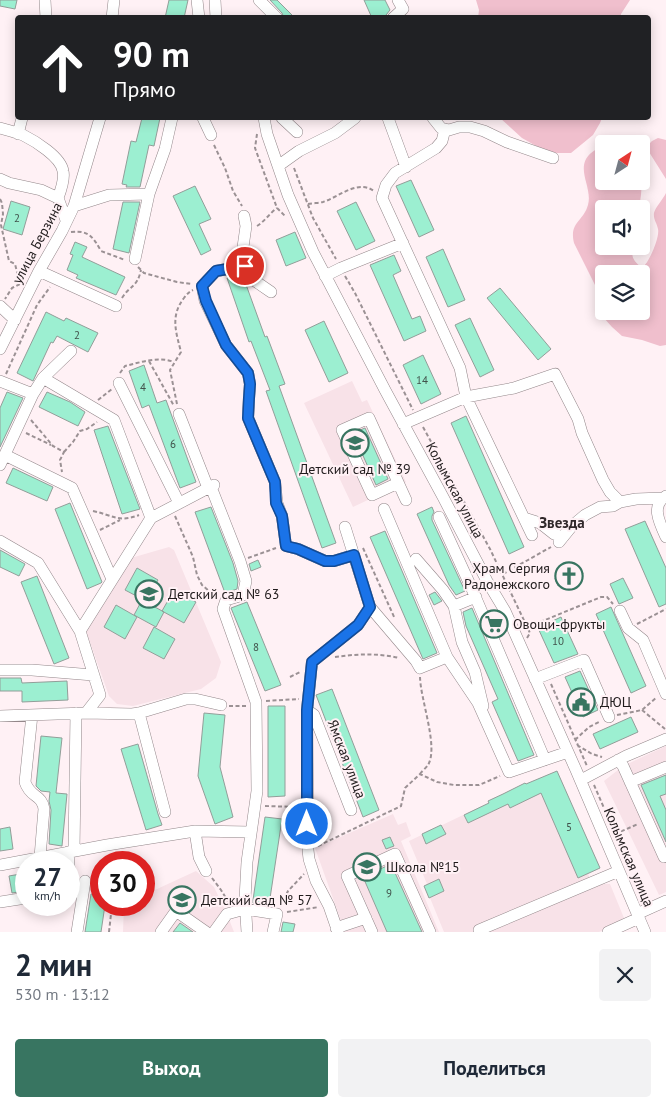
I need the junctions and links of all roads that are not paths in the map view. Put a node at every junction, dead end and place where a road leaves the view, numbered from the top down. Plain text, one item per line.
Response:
1 (45, 0) edge
2 (114, 0) edge
3 (197, 0) edge
4 (214, 0) edge
5 (259, 0) edge
6 (398, 0) edge
7 (46, 15) edge
8 (112, 15) edge
9 (198, 15) edge
10 (216, 15) edge
11 (274, 15) edge
12 (396, 15) edge
13 (22, 120) edge
14 (99, 120) edge
15 (172, 120) edge
16 (204, 120) edge
17 (264, 120) edge
18 (284, 120) edge
19 (349, 120) edge
20 (389, 120) edge
21 (435, 120) edge
22 (0, 128) edge
23 (445, 129) junction
24 (297, 132) dead end
25 (18, 134) junction
26 (211, 135) road end
27 (554, 158) dead end
28 (278, 166) junction
29 (406, 167) junction
30 (3, 183) edge
31 (149, 194) junction
32 (58, 198) junction
33 (74, 206) junction
34 (66, 220) junction
35 (245, 221) road end
36 (403, 243) junction
37 (135, 264) road end
38 (245, 266) junction
39 (39, 271) junction
40 (325, 276) junction
41 (271, 292) dead end
42 (0, 306) edge
43 (116, 306) road end
44 (14, 320) junction
45 (0, 349) edge
46 (71, 351) dead end
47 (43, 378) junction
48 (1, 381) edge
49 (119, 383) road end
50 (33, 394) junction
51 (466, 397) junction
52 (179, 414) road end
53 (403, 424) junction
54 (2, 460) edge
55 (398, 483) junction
56 (211, 487) junction
57 (664, 497) edge
58 (406, 500) dead end
59 (620, 502) junction
60 (175, 505) junction
61 (384, 509) dead end
62 (150, 514) junction
63 (439, 518) dead end
64 (524, 518) junction
65 (345, 527) dead end
66 (532, 534) dead end
67 (666, 537) edge
68 (0, 541) edge
69 (354, 555) junction
70 (416, 559) dead end
71 (112, 579) junction
72 (476, 597) junction
73 (454, 606) junction
74 (370, 607) junction
75 (620, 611) road end
76 (80, 631) junction
77 (447, 657) junction
78 (0, 670) edge
79 (93, 675) junction
80 (535, 679) junction
81 (665, 692) edge
82 (221, 705) road end
83 (307, 710) junction
84 (81, 713) junction
85 (139, 713) junction
86 (32, 715) junction
87 (0, 716) edge
88 (609, 717) road end
89 (486, 721) junction
90 (666, 739) edge
91 (573, 749) junction
92 (545, 760) junction
93 (618, 760) junction
94 (666, 767) edge
95 (580, 780) junction
96 (630, 782) junction
97 (351, 810) dead end
98 (165, 812) dead end
99 (195, 831) junction
100 (250, 832) junction
101 (41, 851) edge
102 (71, 851) edge
103 (77, 851) edge
104 (666, 856) edge
105 (15, 862) edge
106 (0, 865) edge
107 (206, 871) road end
108 (619, 871) junction
109 (80, 887) edge
110 (15, 900) edge
111 (666, 901) edge
112 (0, 902) edge
113 (240, 911) junction
114 (80, 912) edge
115 (79, 916) edge
116 (638, 916) junction
117 (366, 918) junction
118 (337, 930) edge
119 (479, 930) dead end
120 (77, 932) edge
121 (161, 932) edge
122 (206, 932) edge
123 (214, 932) edge
124 (247, 932) edge
125 (273, 932) edge
126 (372, 932) edge
127 (430, 932) edge
128 (608, 932) edge
129 (645, 932) edge

1 - 7 street
2 - 8 street
3 - 9 street
4 - 10 street
5 - 11 street
6 - 12 street
13 - 25 street
14 - 33 street, улица Берзина
15 - 31 street
16 - 26 street
17 - 28 street, Колымская улица
18 - 24 street
19 - 28 street
20 - 29 street
21 - 23 street
22 - 25 street
23 - 27 street
23 - 29 street
25 - 32 street
28 - 40 street, Колымская улица
29 - 36 street
30 - 32 street
31 - 33 street
31 - 37 street
32 - 34 street
33 - 34 street, улица Берзина
34 - 39 street, улица Берзина
35 - 38 street
36 - 40 street
36 - 51 street
38 - 41 street
38 - 69 street
39 - 43 street
39 - 44 street, улица Берзина
40 - 53 street, Колымская улица
42 - 44 street
44 - 45 street, улица Берзина
46 - 47 street
47 - 50 street
47 - 62 street
48 - 50 street
49 - 60 street
50 - 54 street
51 - 53 street
51 - 59 street
51 - 64 street
52 - 56 street
53 - 80 street, Колымская улица
54 - 71 street
55 - 55 street
55 - 58 street
56 - 60 street
56 - 100 street
57 - 59 street
57 - 67 street
59 - 64 street
60 - 62 street
61 - 77 street
62 - 71 street
63 - 72 street
64 - 66 street
65 - 69 street
68 - 76 street
69 - 74 street
70 - 73 street
71 - 76 street
72 - 73 street
72 - 92 street
73 - 89 street
74 - 77 street
74 - 83 street
75 - 81 street
76 - 79 street
77 - 89 street
78 - 79 street
79 - 84 street
80 - 88 street
80 - 91 street, Колымская улица
82 - 85 street
83 - 97 street, Ямская улица
83 - 118 street, Ямская улица
84 - 85 street
84 - 86 street
84 - 102 street
85 - 98 street
86 - 87 street
86 - 101 street
89 - 92 street
90 - 93 street
91 - 92 street
91 - 95 street, Колымская улица
93 - 95 street
93 - 96 street
94 - 96 street
95 - 108 street, Колымская улица
96 - 104 street
99 - 100 street
99 - 103 street
99 - 107 street
100 - 113 street
105 - 106 street
108 - 116 street, Колымская улица
108 - 119 street
109 - 114 street
110 - 112 street
111 - 116 street
113 - 123 street
113 - 124 street
113 - 125 street
115 - 120 street
116 - 128 street
116 - 129 street, Колымская улица
117 - 118 street
117 - 126 street
117 - 127 street
121 - 122 street

